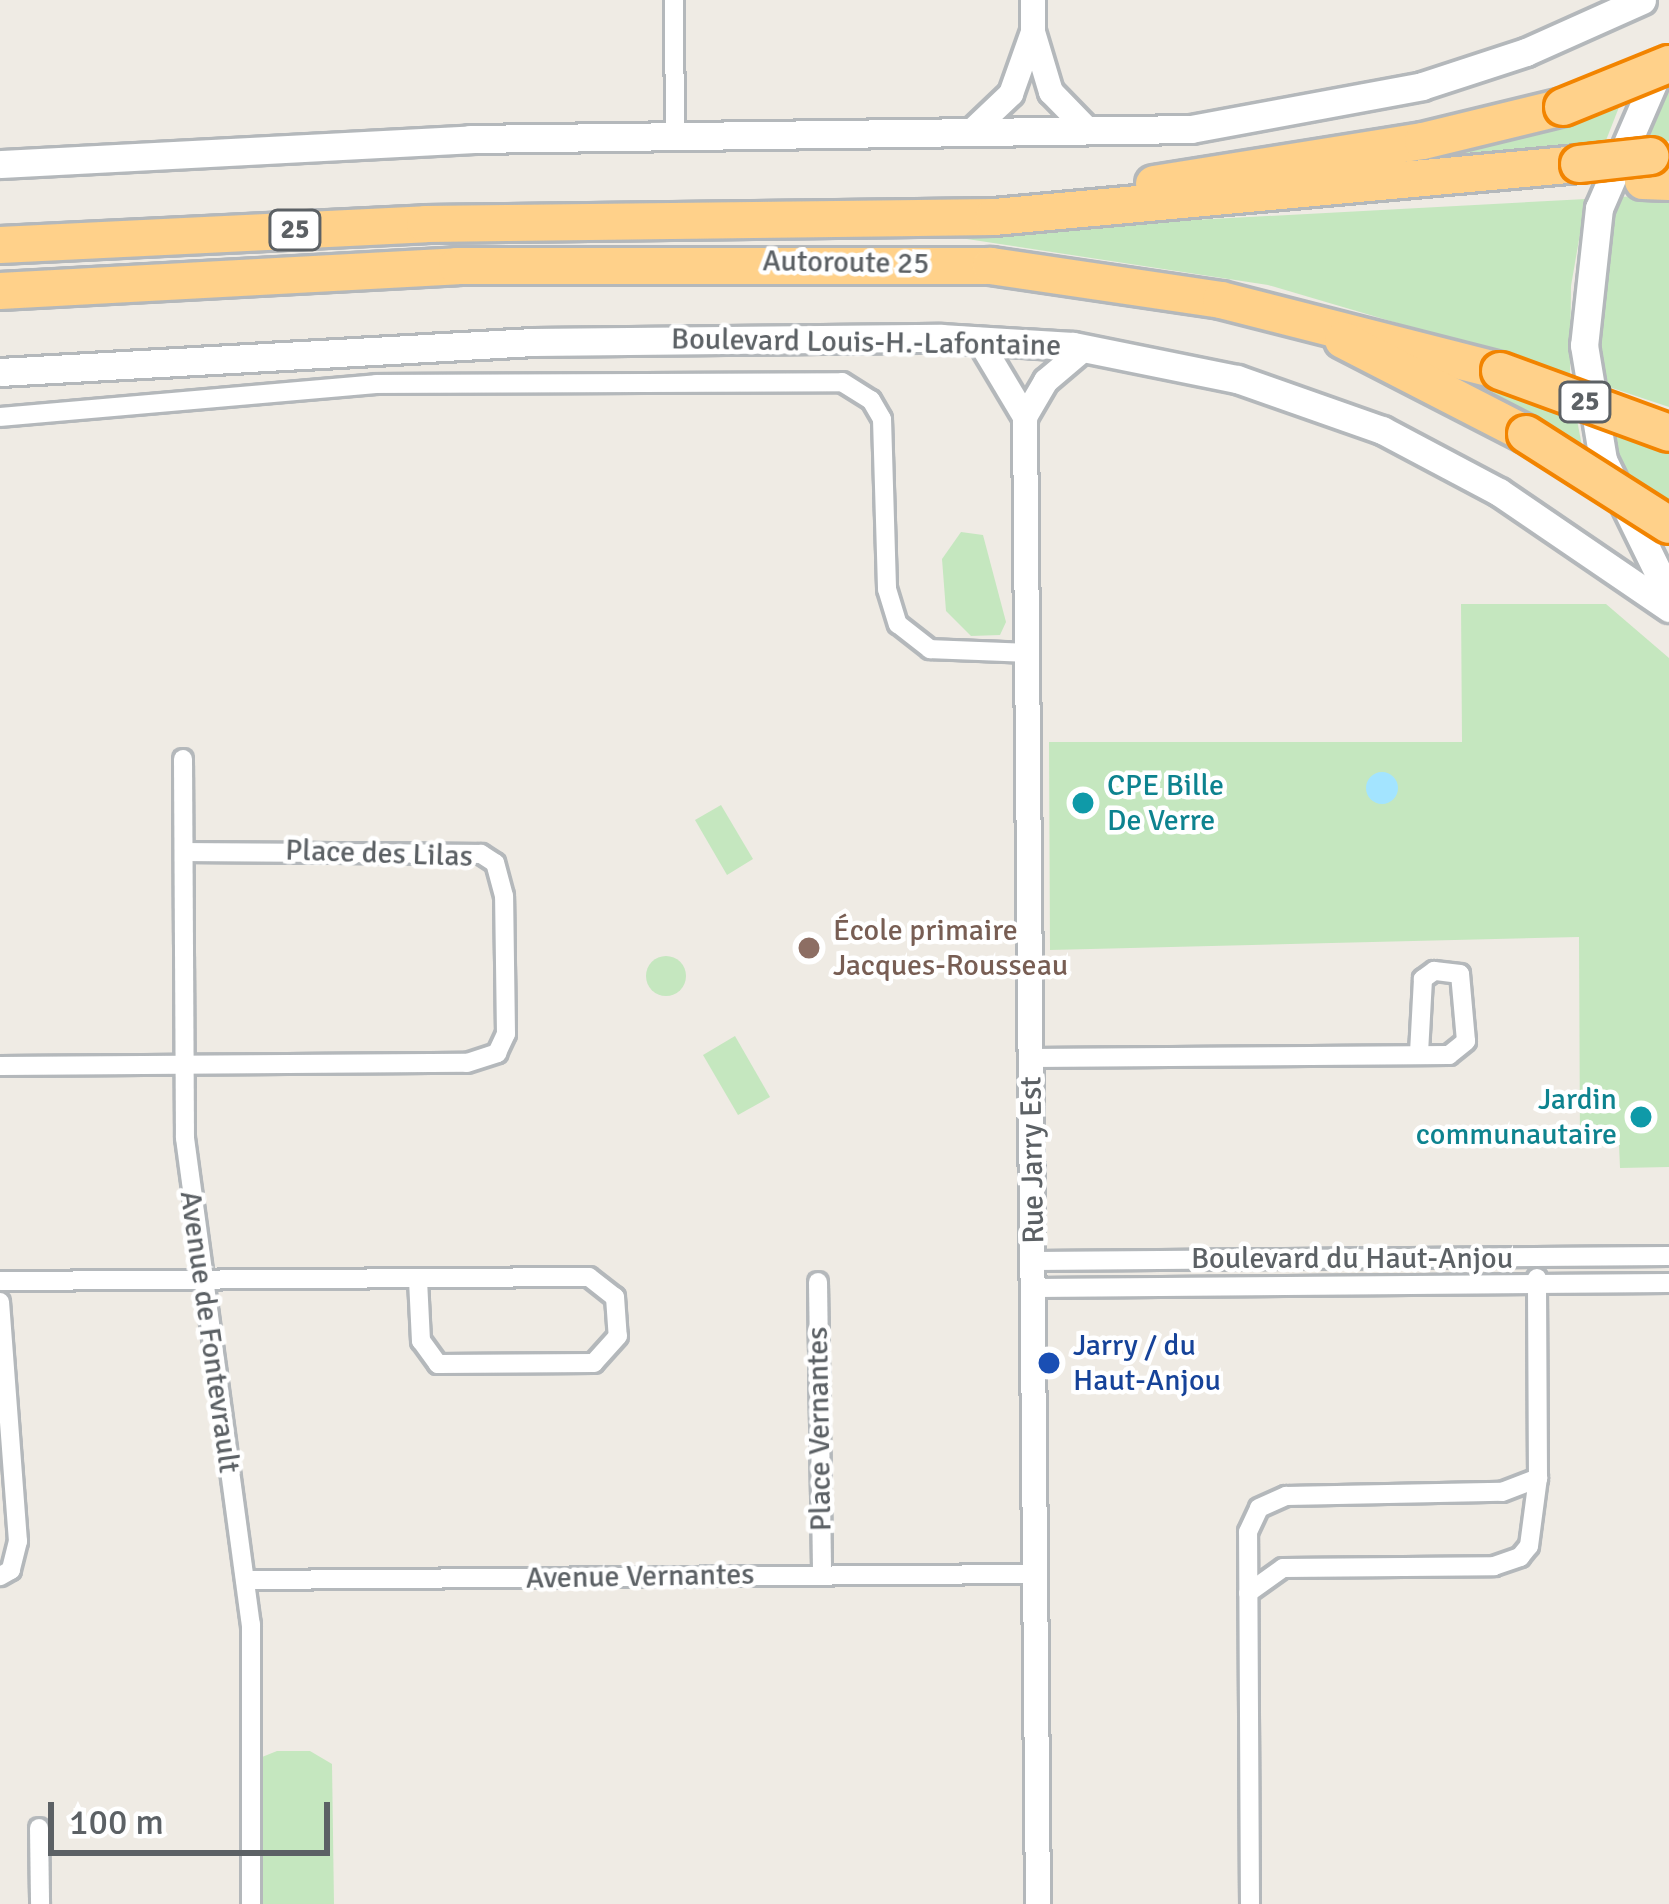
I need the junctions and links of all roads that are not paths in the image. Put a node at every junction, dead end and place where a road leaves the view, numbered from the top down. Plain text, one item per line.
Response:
1 (674, 0) edge
2 (1033, 0) edge
3 (1642, 0) edge
4 (1033, 32) junction
5 (1669, 51) edge
6 (1669, 64) edge
7 (1090, 132) junction
8 (970, 133) junction
9 (675, 136) junction
10 (0, 164) edge
11 (1658, 168) edge
12 (947, 218) junction
13 (0, 245) edge
14 (0, 291) edge
15 (1306, 319) junction
16 (979, 340) junction
17 (1085, 348) junction
18 (0, 372) edge
19 (0, 417) edge
20 (1025, 417) junction
21 (1669, 433) edge
22 (1669, 525) edge
23 (1669, 595) edge
24 (1669, 608) edge
25 (1028, 652) junction
26 (183, 759) dead end
27 (187, 852) junction
28 (1419, 1054) junction
29 (1031, 1058) junction
30 (187, 1065) junction
31 (0, 1066) edge
32 (1669, 1256) edge
33 (1536, 1258) junction
34 (1034, 1262) junction
35 (199, 1280) junction
36 (418, 1280) junction
37 (0, 1281) edge
38 (818, 1282) dead end
39 (1669, 1283) edge
40 (1537, 1286) junction
41 (1035, 1288) junction
42 (0, 1302) edge
43 (1538, 1478) junction
44 (1034, 1574) junction
45 (822, 1575) junction
46 (0, 1576) edge
47 (247, 1580) junction
48 (1248, 1593) junction
49 (39, 1828) dead end
50 (40, 1904) edge
51 (251, 1904) edge
52 (1038, 1904) edge
53 (1250, 1904) edge

1 - 9 street
2 - 4 street
3 - 7 main road
4 - 7 street
4 - 8 street
5 - 23 main road
6 - 12 highway, bridge
7 - 8 main road
8 - 9 main road
9 - 10 main road
11 - 12 highway, Autoroute 25 / 25, bridge
12 - 13 highway, Autoroute 25 / 25
14 - 15 highway, Autoroute 25 / 25
15 - 21 highway, Autoroute 25 / 25, bridge
15 - 22 highway, bridge
16 - 17 main road, Boulevard Louis-H.-Lafontaine
16 - 18 main road, Boulevard Louis-H.-Lafontaine
16 - 20 street
17 - 20 street
17 - 24 main road, Boulevard Louis-H.-Lafontaine
19 - 25 street, Boulevard Louis-H.-Lafontaine
20 - 25 street, Rue Jarry Est
25 - 29 street, Rue Jarry Est
26 - 27 street, Avenue de Fontevrault
27 - 30 street, Avenue de Fontevrault
27 - 30 street, Place des Lilas
28 - 28 street
28 - 29 street
29 - 34 street, Rue Jarry Est
30 - 31 street
30 - 35 street, Avenue de Fontevrault
32 - 33 street, Boulevard du Haut-Anjou
33 - 34 street, Boulevard du Haut-Anjou
33 - 40 street
34 - 41 street, Rue Jarry Est
35 - 36 street
35 - 37 street
35 - 47 street, Avenue de Fontevrault
36 - 36 street
38 - 45 street, Place Vernantes
39 - 40 street, Boulevard du Haut-Anjou
40 - 41 street, Boulevard du Haut-Anjou
40 - 43 street
41 - 44 street, Rue Jarry Est
42 - 46 street
43 - 48 street
43 - 48 street
44 - 45 street, Avenue Vernantes
44 - 52 street, Rue Jarry Est
45 - 47 street, Avenue Vernantes
47 - 51 street, Avenue de Fontevrault
48 - 53 street
49 - 50 street

